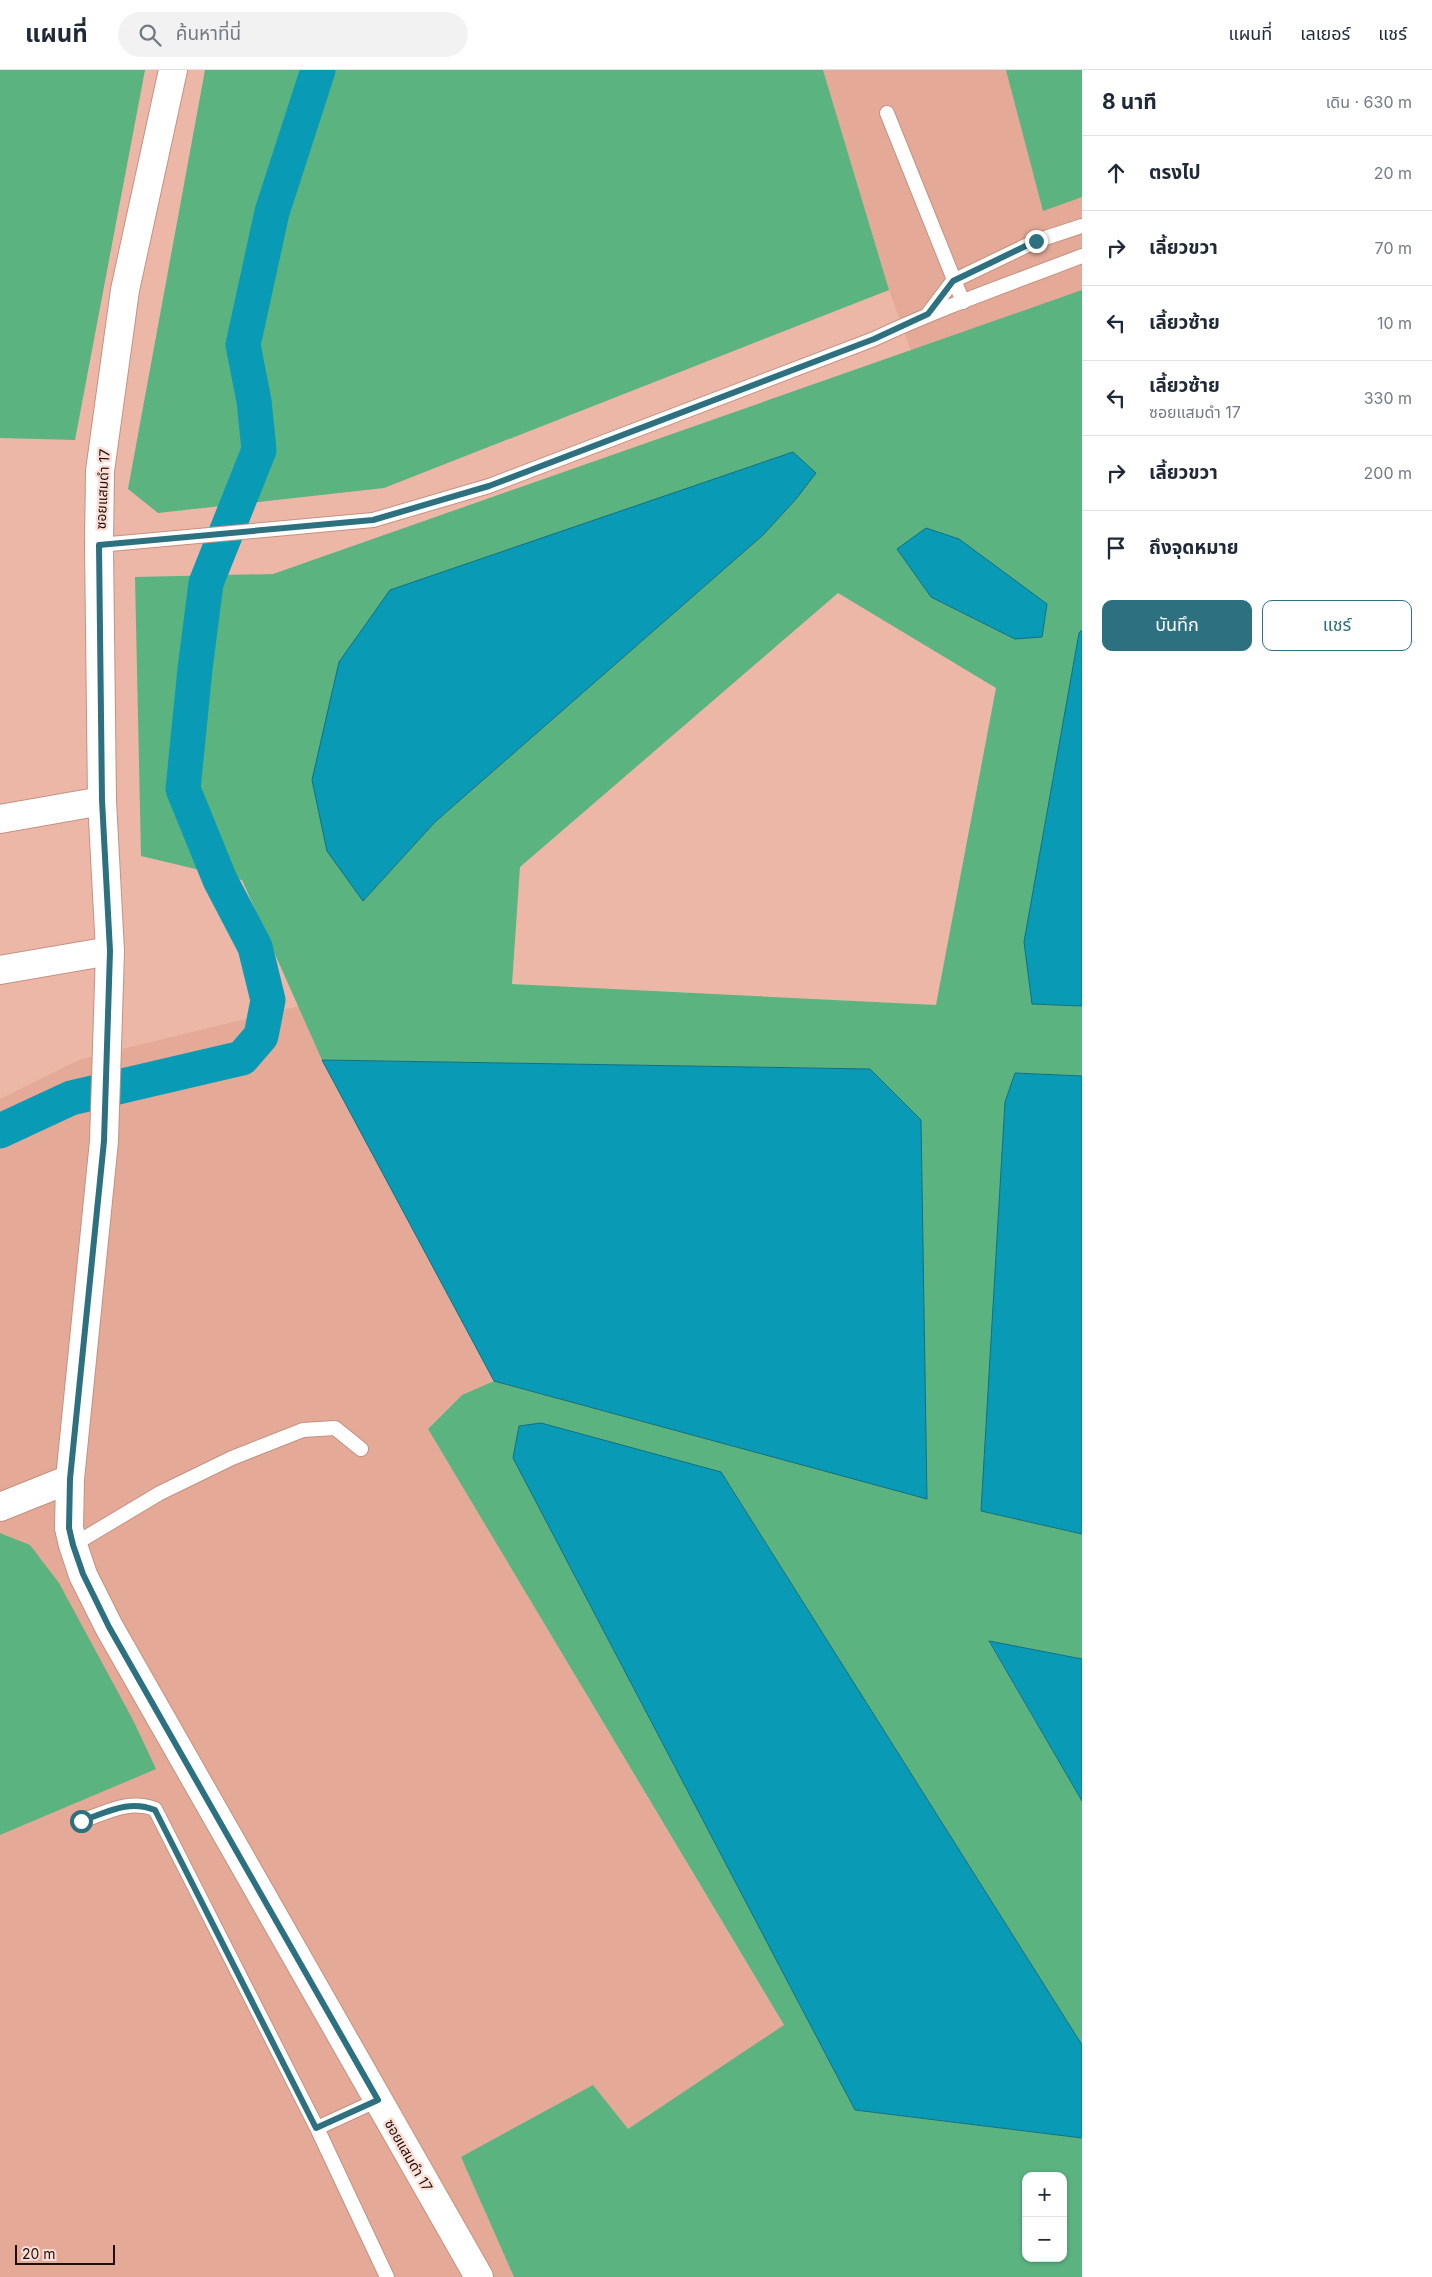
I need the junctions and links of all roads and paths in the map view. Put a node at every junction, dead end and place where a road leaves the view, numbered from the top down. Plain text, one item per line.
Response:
1 (173, 70) edge
2 (887, 113) dead end
3 (1082, 226) edge
4 (1082, 256) edge
5 (953, 281) junction
6 (963, 302) junction
7 (928, 314) junction
8 (99, 545) junction
9 (102, 800) junction
10 (0, 819) edge
11 (110, 951) junction
12 (0, 970) edge
13 (362, 1449) dead end
14 (70, 1479) junction
15 (0, 1507) edge
16 (73, 1545) junction
17 (81, 1821) dead end
18 (378, 2100) junction
19 (316, 2128) junction
20 (388, 2277) edge
21 (479, 2277) edge

1 - 8 street, ซอยแสมดำ 17
2 - 5 lane
3 - 5 lane
4 - 6 lane
5 - 6 lane
5 - 7 lane
6 - 7 lane
7 - 8 lane
8 - 9 street, ซอยแสมดำ 17
9 - 10 street
9 - 11 street, ซอยแสมดำ 17
11 - 12 street
11 - 14 street, ซอยแสมดำ 17
13 - 16 lane
14 - 15 street
14 - 16 street, ซอยแสมดำ 17
16 - 18 street, ซอยแสมดำ 17
17 - 19 lane
18 - 19 lane
18 - 21 street, ซอยแสมดำ 17
19 - 20 lane

